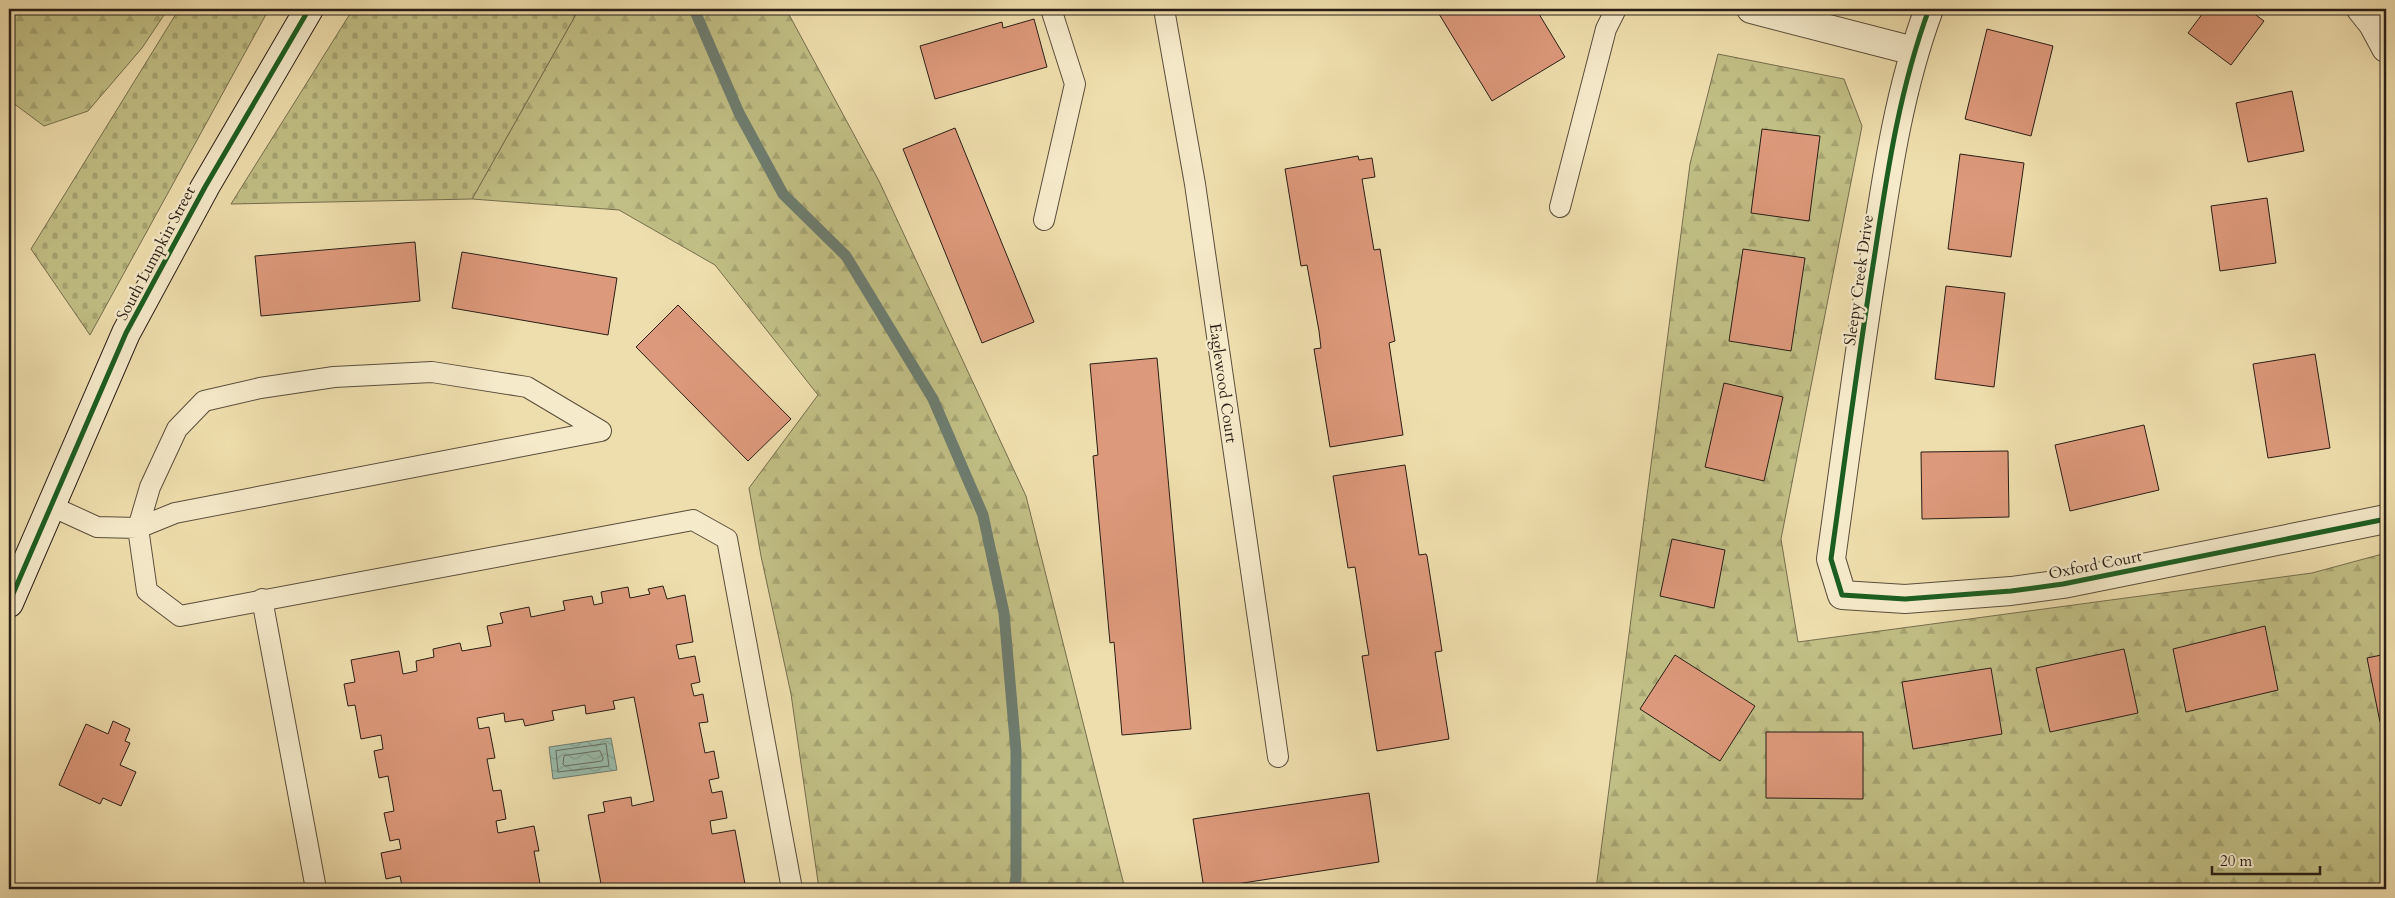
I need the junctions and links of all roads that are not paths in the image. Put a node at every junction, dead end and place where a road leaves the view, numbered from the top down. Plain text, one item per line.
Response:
1 (309, 9) edge
2 (1051, 9) edge
3 (1164, 9) edge
4 (1616, 9) edge
5 (1752, 9) edge
6 (1929, 9) edge
7 (2361, 9) edge
8 (2386, 48) edge
9 (1914, 51) junction
10 (1560, 207) dead end
11 (1044, 220) dead end
12 (51, 506) junction
13 (2386, 518) edge
14 (138, 528) junction
15 (1831, 559) joint
16 (262, 599) junction
17 (9, 603) edge
18 (1278, 757) dead end
19 (316, 889) edge
20 (792, 889) edge

1 - 12 street, South Lumpkin Street
2 - 11 lane
3 - 18 lane, Eaglewood Court
4 - 10 lane
5 - 9 street
6 - 9 street, Sleepy Creek Drive
7 - 8 street
9 - 15 street, Sleepy Creek Drive
12 - 14 lane
12 - 17 street, South Lumpkin Street
13 - 15 street, Oxford Court
14 - 14 lane
14 - 16 lane
16 - 19 lane
16 - 20 lane

